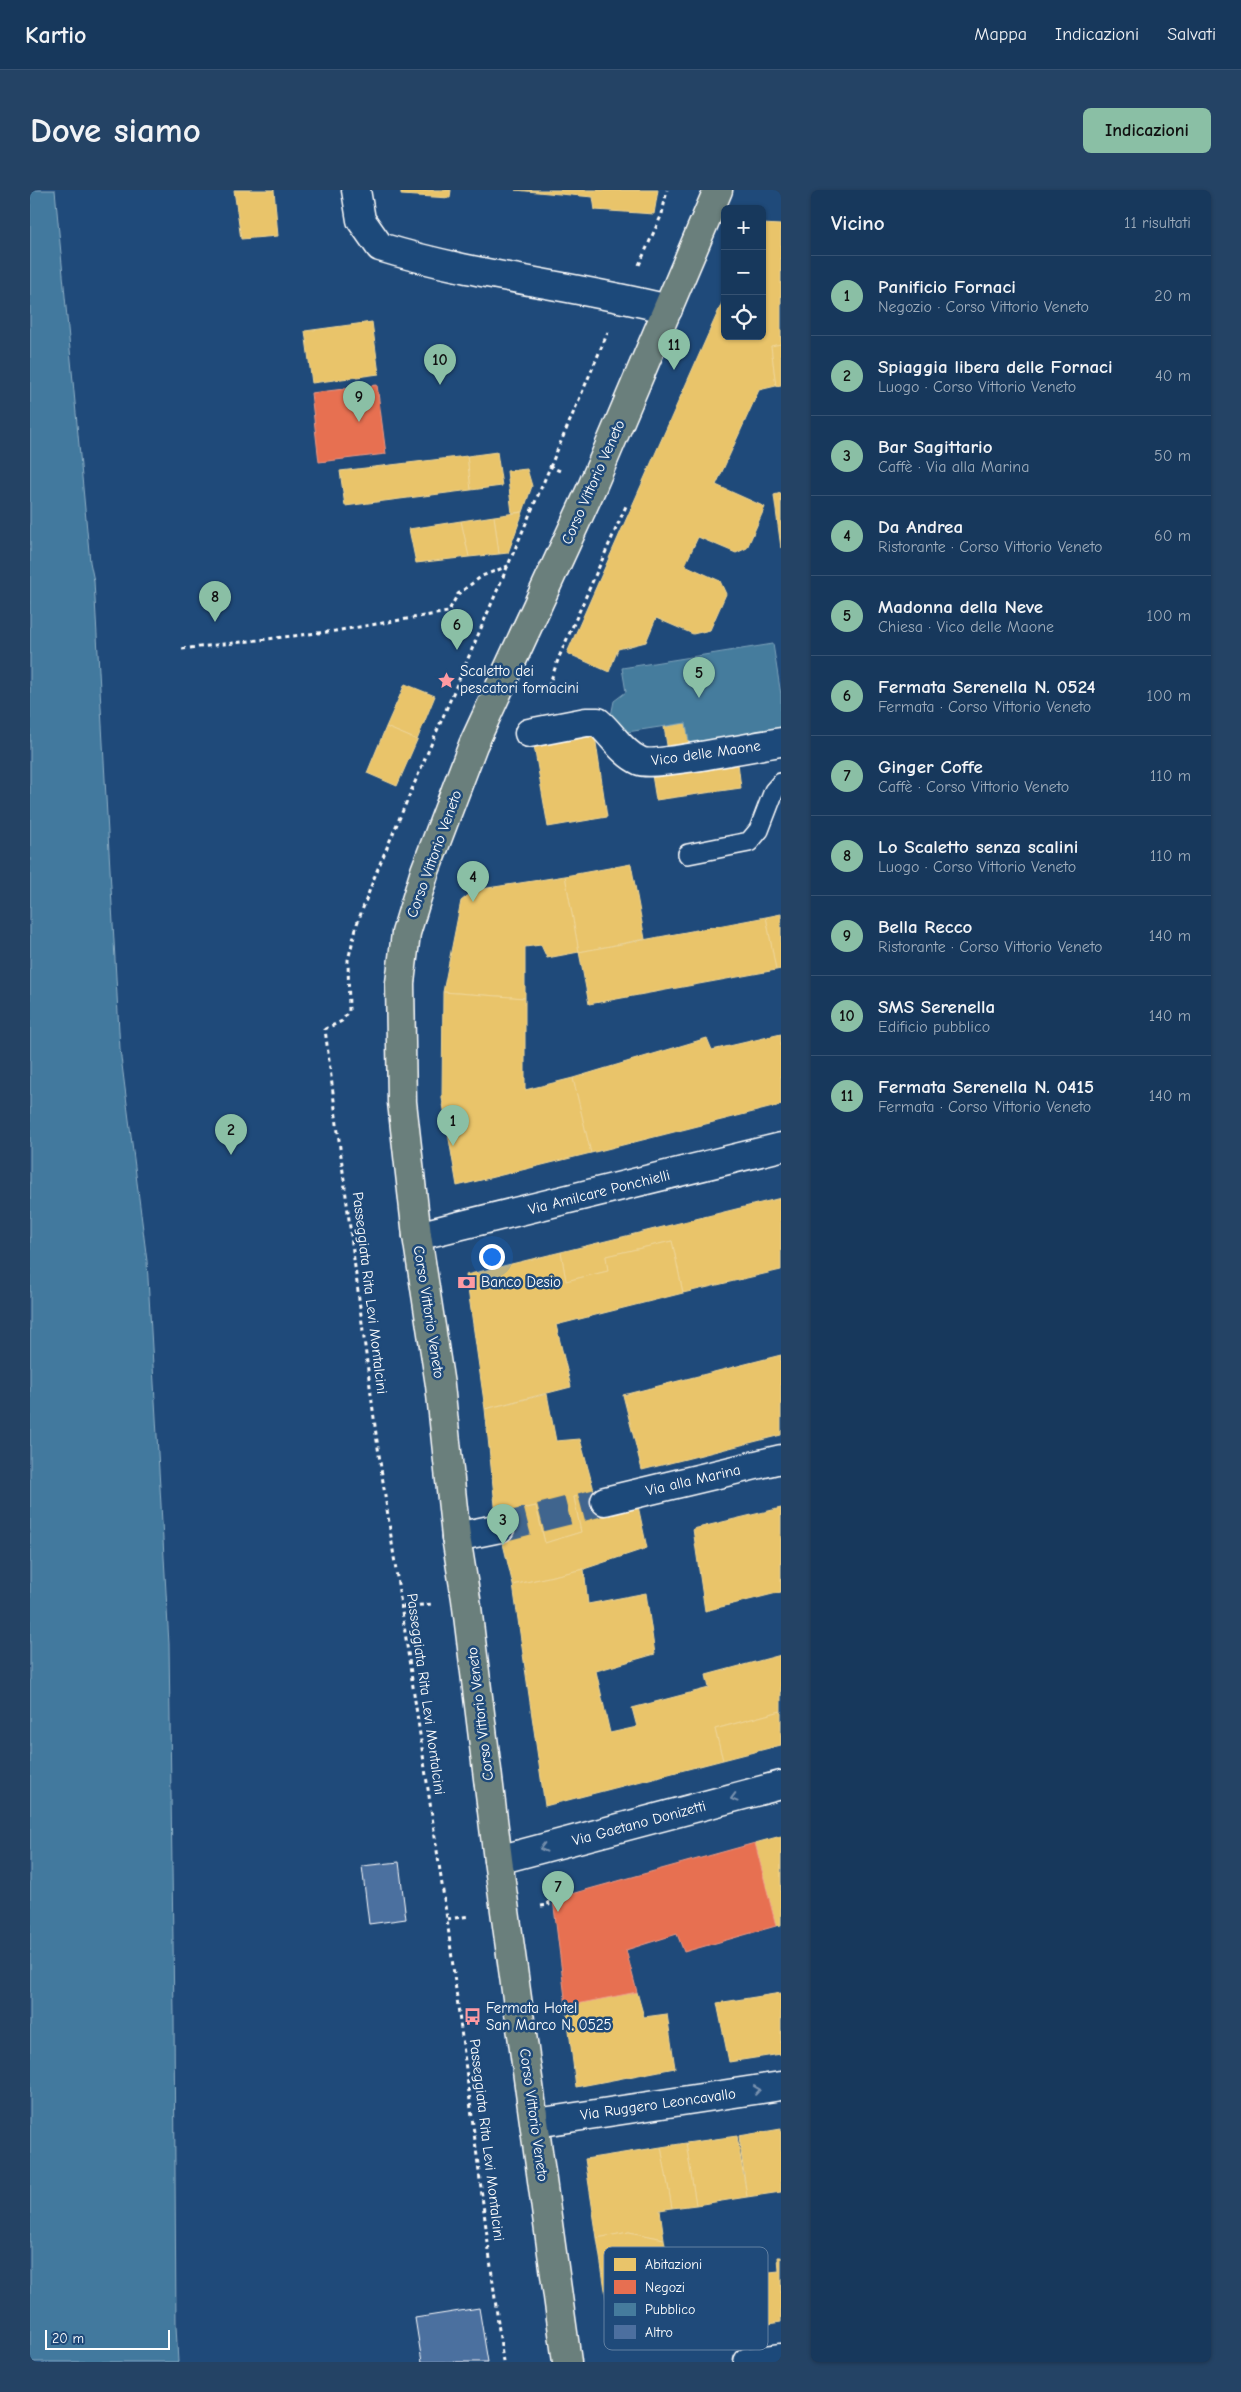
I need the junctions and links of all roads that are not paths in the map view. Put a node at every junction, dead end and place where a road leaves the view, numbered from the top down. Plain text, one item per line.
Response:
1 (356, 190) edge
2 (718, 190) edge
3 (668, 308) junction
4 (528, 734) dead end
5 (781, 742) edge
6 (781, 782) edge
7 (688, 854) dead end
8 (781, 1148) edge
9 (418, 1236) junction
10 (781, 1459) edge
11 (606, 1501) tunnel mouth
12 (500, 1528) tunnel mouth
13 (456, 1537) junction
14 (781, 1785) edge
15 (498, 1860) junction
16 (781, 2086) edge
17 (536, 2123) junction
18 (781, 2358) edge
19 (567, 2362) edge
20 (748, 2362) edge

1 - 3 street
2 - 3 main road, Corso Vittorio Veneto
3 - 9 main road, Corso Vittorio Veneto
4 - 5 street, Vico delle Maone
6 - 7 lane
8 - 9 street, Via Amilcare Ponchielli
9 - 13 main road, Corso Vittorio Veneto
10 - 11 street, Via alla Marina
12 - 13 street
13 - 15 main road, Corso Vittorio Veneto
14 -> 15 street, Via Gaetano Donizetti
15 - 17 main road, Corso Vittorio Veneto
17 -> 16 street, Via Ruggero Leoncavallo
17 - 19 main road, Corso Vittorio Veneto
18 - 20 street

